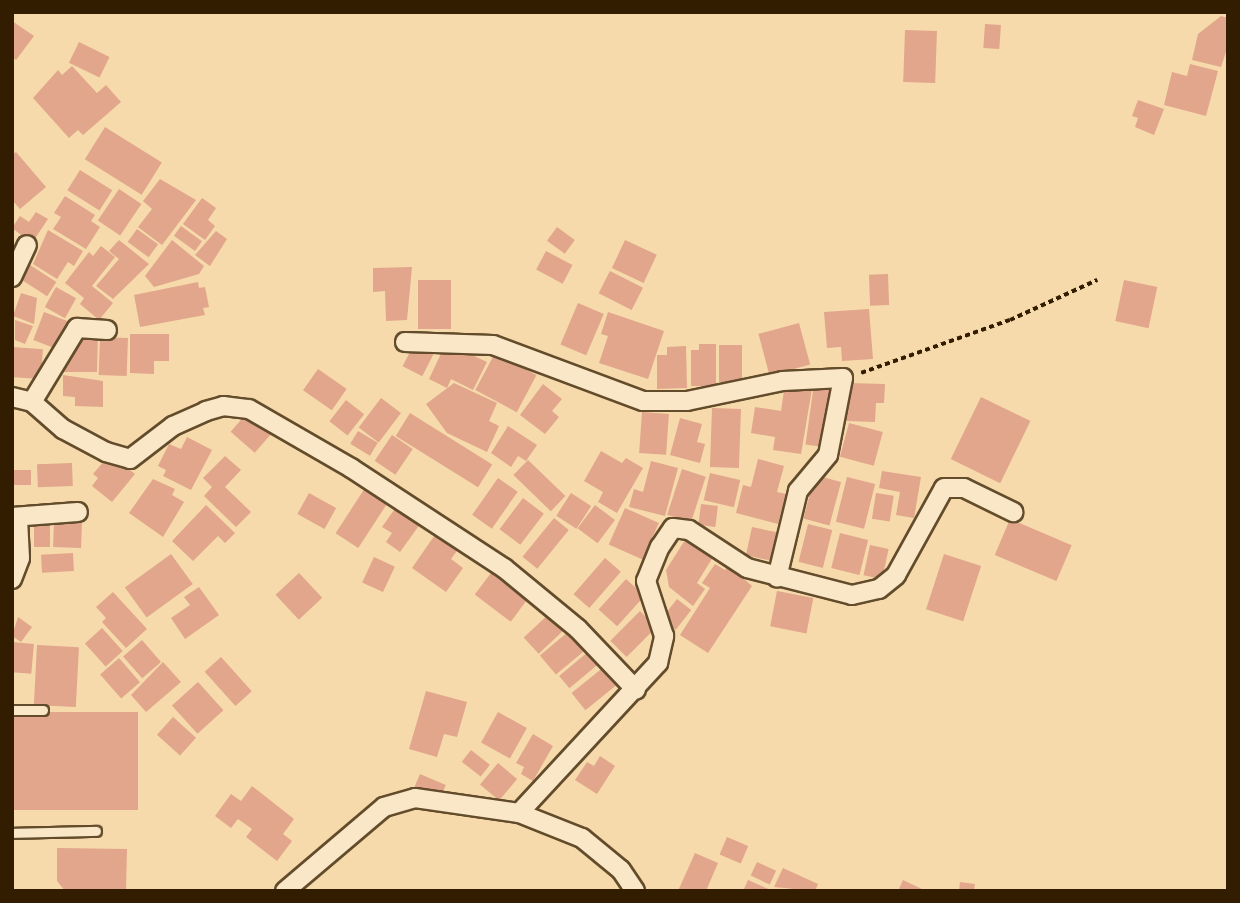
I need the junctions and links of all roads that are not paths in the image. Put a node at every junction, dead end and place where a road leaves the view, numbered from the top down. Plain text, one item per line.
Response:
1 (27, 246) dead end
2 (12, 277) edge
3 (107, 330) dead end
4 (405, 342) dead end
5 (12, 397) edge
6 (33, 402) junction
7 (78, 512) dead end
8 (1013, 512) dead end
9 (15, 517) edge
10 (777, 578) junction
11 (12, 579) edge
12 (636, 690) junction
13 (12, 710) edge
14 (43, 710) dead end
15 (519, 813) junction
16 (96, 831) dead end
17 (12, 833) edge
18 (285, 891) edge
19 (635, 891) edge

1 - 2 street
3 - 6 street
4 - 10 street
5 - 6 street
6 - 12 street
7 - 9 street
8 - 10 street
9 - 11 street
10 - 12 street
12 - 15 street
13 - 14 lane
15 - 18 street
15 - 19 street
16 - 17 lane

